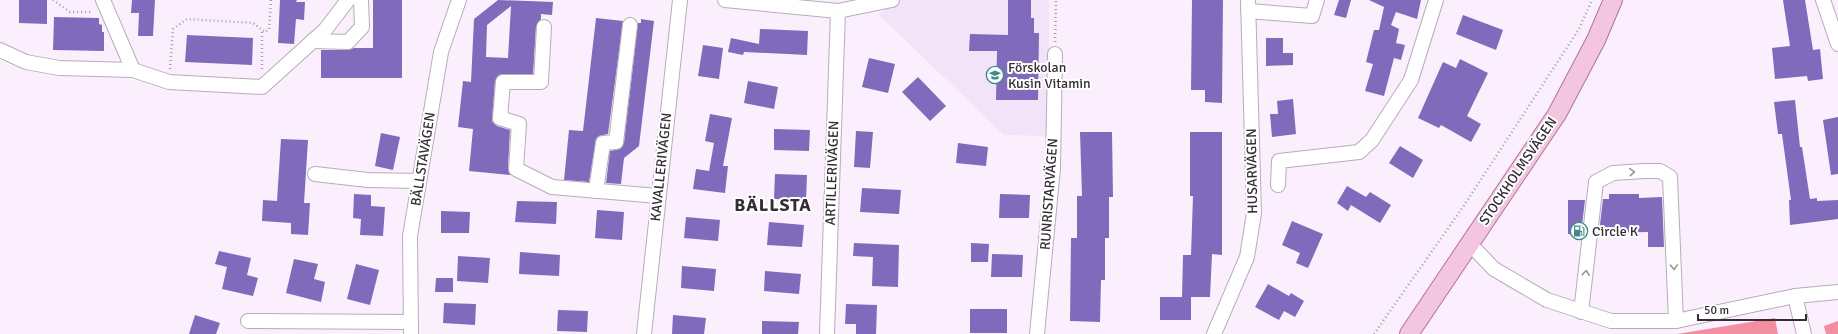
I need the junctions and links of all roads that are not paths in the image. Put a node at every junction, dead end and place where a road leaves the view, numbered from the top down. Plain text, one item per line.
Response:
1 (348, 0) edge
2 (361, 0) edge
3 (459, 0) edge
4 (680, 0) edge
5 (725, 0) edge
6 (892, 0) edge
7 (1317, 0) edge
8 (1436, 0) edge
9 (1613, 0) edge
10 (1823, 0) edge
11 (105, 6) edge
12 (1248, 6) edge
13 (838, 12) junction
14 (630, 25) dead end
15 (544, 27) dead end
16 (312, 41) junction
17 (1838, 44) edge
18 (0, 50) edge
19 (1055, 54) road end
20 (133, 70) junction
21 (316, 174) dead end
22 (419, 180) junction
23 (1278, 185) dead end
24 (596, 191) junction
25 (658, 196) junction
26 (1469, 244) junction
27 (1838, 292) edge
28 (1795, 296) junction
29 (1581, 312) junction
30 (248, 321) dead end
31 (1676, 321) junction
32 (411, 328) edge
33 (644, 334) edge
34 (827, 334) edge
35 (1037, 334) edge
36 (1214, 334) edge
37 (1409, 334) edge
38 (1804, 334) edge

1 - 16 street
2 - 16 street
3 - 22 street, BÄLLSTAVÄGEN
4 - 25 street, KAVALLERIVÄGEN
5 - 13 street
6 - 13 street
7 - 12 street
8 - 23 street
9 - 26 main road, STOCKHOLMSVÄGEN
10 - 17 street
11 - 20 street
12 - 36 street, HUSARVÄGEN
13 - 34 street, ARTILLERIVÄGEN
14 - 24 street
15 - 24 street
16 - 20 street
18 - 20 street
19 - 35 street, RUNRISTARVÄGEN
21 - 22 street
22 - 32 street, BÄLLSTAVÄGEN
24 - 25 street
25 - 33 street, KAVALLERIVÄGEN
26 - 29 street
26 - 37 main road, STOCKHOLMSVÄGEN
27 - 28 street
28 - 31 street
28 - 38 street
29 - 31 street
29 -> 31 street
30 - 32 street, BÄLLSTAVÄGEN

